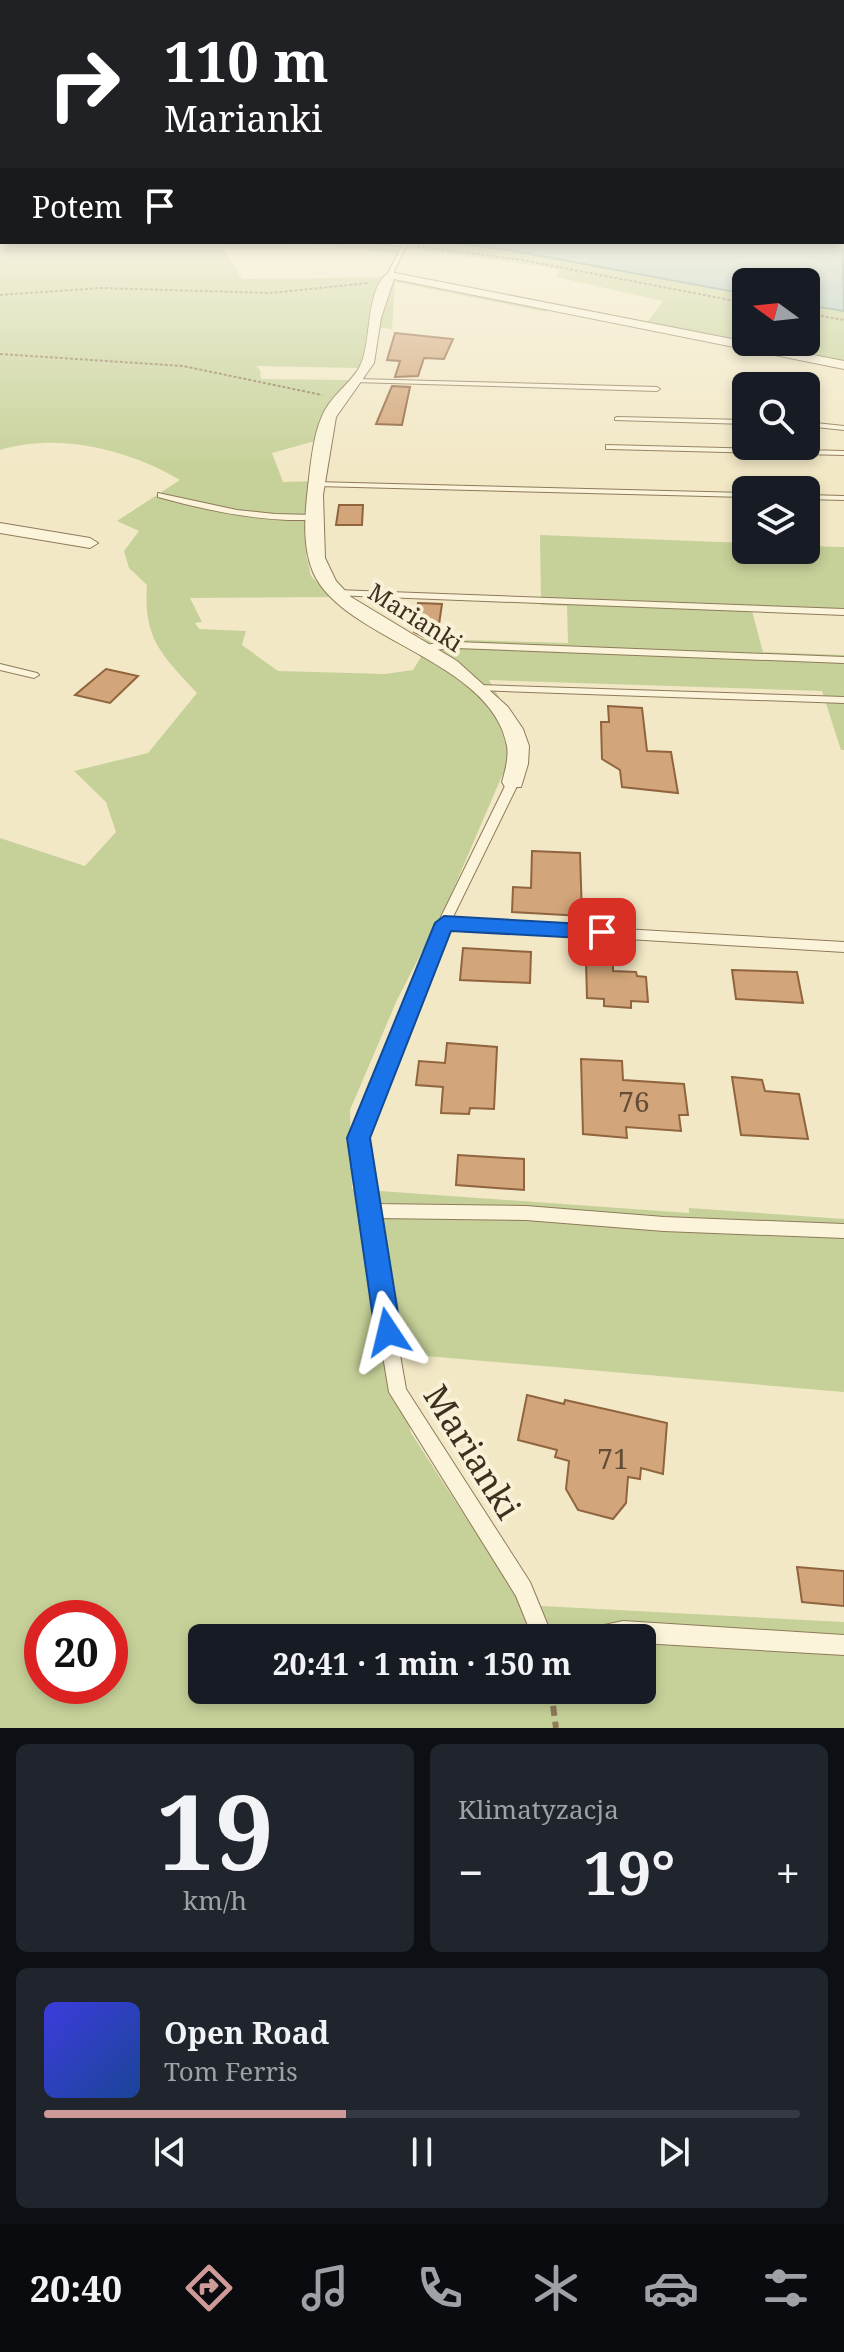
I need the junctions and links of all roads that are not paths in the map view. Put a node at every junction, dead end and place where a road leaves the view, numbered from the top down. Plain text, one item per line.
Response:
1 (380, 307) edge
2 (538, 307) edge
3 (844, 365) edge
4 (357, 381) junction
5 (657, 389) dead end
6 (617, 419) dead end
7 (732, 422) edge
8 (820, 425) edge
9 (844, 428) edge
10 (609, 447) dead end
11 (844, 453) edge
12 (317, 484) junction
13 (161, 495) dead end
14 (732, 495) edge
15 (820, 497) edge
16 (844, 498) edge
17 (314, 517) junction
18 (0, 528) edge
19 (90, 543) dead end
20 (336, 593) junction
21 (844, 612) edge
22 (421, 648) junction
23 (844, 660) edge
24 (0, 667) edge
25 (34, 675) dead end
26 (479, 688) junction
27 (844, 700) edge
28 (513, 782) joint
29 (444, 923) junction
30 (844, 947) edge
31 (367, 1211) junction
32 (844, 1231) edge
33 (537, 1624) edge
34 (656, 1633) edge
35 (844, 1645) edge

1 - 4 street, Marianki
2 - 3 street
4 - 5 lane
4 - 12 street, Marianki
6 - 7 lane
8 - 9 lane
10 - 11 lane
12 - 14 lane
12 - 17 street, Marianki
13 - 17 lane
15 - 16 lane
17 - 20 street, Marianki
18 - 19 street
20 - 21 lane
20 - 22 street, Marianki
22 - 23 lane
22 - 26 street, Marianki
24 - 25 lane
26 - 27 lane
26 - 28 street, Marianki
28 - 29 lane, Marianki
29 - 30 lane
29 - 31 lane, Marianki
31 - 32 lane
31 - 33 lane, Marianki
34 - 35 lane

